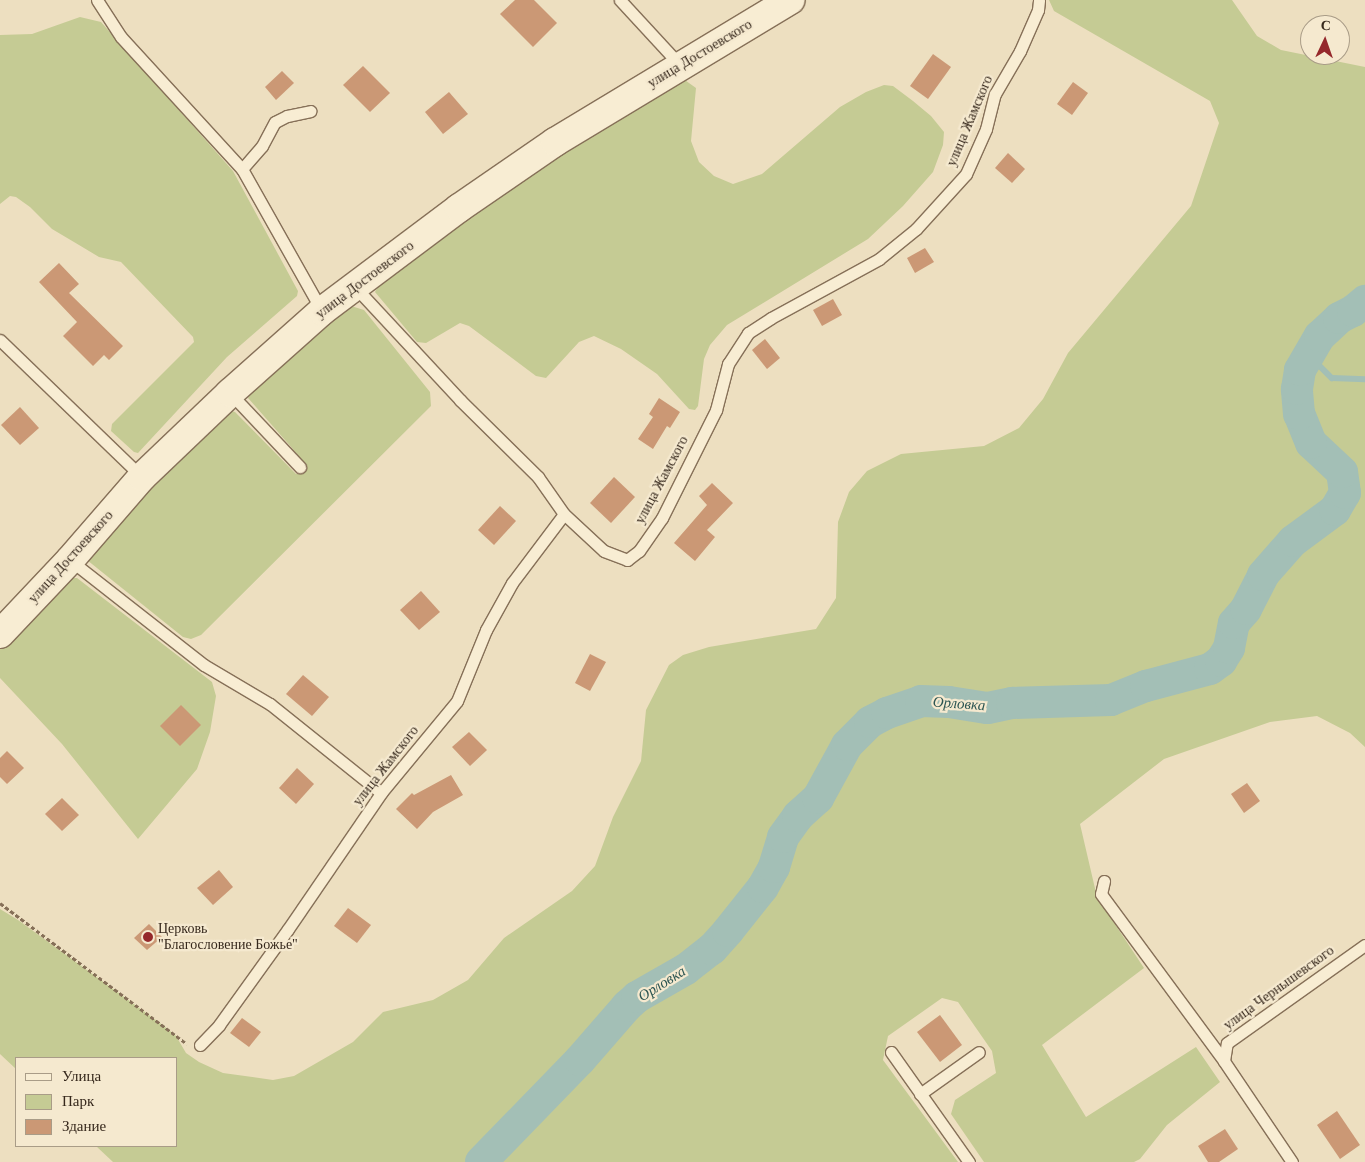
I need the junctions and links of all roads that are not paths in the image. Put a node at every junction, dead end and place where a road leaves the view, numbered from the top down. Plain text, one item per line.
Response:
1 (97, 0) edge
2 (620, 0) edge
3 (790, 0) edge
4 (1039, 0) edge
5 (680, 65) junction
6 (310, 111) dead end
7 (242, 169) junction
8 (356, 288) junction
9 (322, 312) junction
10 (0, 340) edge
11 (230, 393) junction
12 (300, 466) dead end
13 (142, 477) junction
14 (564, 514) junction
15 (70, 560) junction
16 (0, 634) edge
17 (381, 793) junction
18 (1104, 881) dead end
19 (1365, 945) edge
20 (200, 1045) road end
21 (891, 1052) dead end
22 (979, 1052) dead end
23 (1224, 1061) junction
24 (920, 1094) junction
25 (969, 1162) edge
26 (1292, 1162) edge

1 - 7 lane
2 - 5 lane
3 - 5 main road, улица Достоевского
4 - 14 lane, улица Жамского
5 - 8 main road, улица Достоевского
6 - 7 lane
7 - 9 lane
8 - 9 main road, улица Достоевского
8 - 14 lane
9 - 11 main road, улица Достоевского
10 - 13 lane
11 - 12 lane
11 - 13 main road, улица Достоевского
13 - 15 main road, улица Достоевского
14 - 17 lane, улица Жамского
15 - 16 main road, улица Достоевского
15 - 17 lane
17 - 20 lane, улица Жамского
18 - 23 lane
19 - 23 lane, улица Чернышевского
21 - 24 lane
22 - 24 lane
23 - 26 lane
24 - 25 lane

